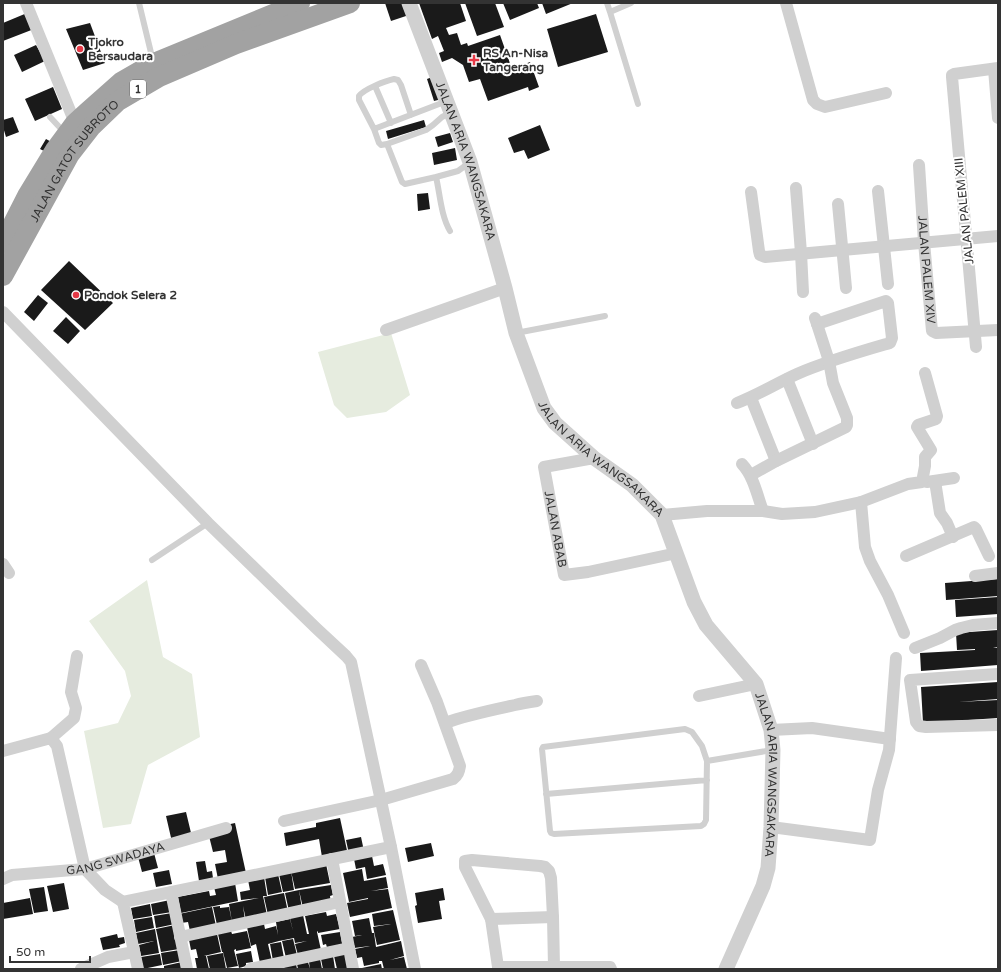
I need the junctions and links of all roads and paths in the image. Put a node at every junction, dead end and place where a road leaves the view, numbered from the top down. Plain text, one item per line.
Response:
1 (26, 3) edge
2 (139, 3) edge
3 (300, 3) edge
4 (350, 3) edge
5 (409, 3) edge
6 (607, 3) edge
7 (631, 3) edge
8 (786, 3) edge
9 (610, 12) junction
10 (996, 69) edge
11 (156, 70) junction
12 (375, 86) junction
13 (886, 93) dead end
14 (638, 104) dead end
15 (449, 107) junction
16 (998, 111) edge
17 (411, 115) junction
18 (50, 117) dead end
19 (998, 118) edge
20 (391, 123) junction
21 (71, 129) junction
22 (374, 129) junction
23 (387, 144) junction
24 (470, 162) junction
25 (919, 165) dead end
26 (436, 177) junction
27 (796, 188) dead end
28 (878, 191) dead end
29 (752, 192) dead end
30 (838, 204) dead end
31 (450, 231) dead end
32 (998, 236) edge
33 (967, 239) junction
34 (924, 242) junction
35 (3, 243) edge
36 (884, 246) junction
37 (842, 249) junction
38 (801, 253) junction
39 (4, 273) edge
40 (888, 284) dead end
41 (505, 288) junction
42 (846, 288) dead end
43 (803, 292) dead end
44 (3, 312) edge
45 (605, 316) dead end
46 (386, 330) dead end
47 (998, 330) edge
48 (975, 332) junction
49 (516, 333) junction
50 (976, 347) dead end
51 (829, 361) junction
52 (926, 373) dead end
53 (787, 379) junction
54 (751, 398) junction
55 (737, 404) dead end
56 (813, 444) junction
57 (594, 458) junction
58 (776, 461) junction
59 (742, 464) dead end
60 (751, 475) junction
61 (954, 478) dead end
62 (935, 481) junction
63 (922, 482) junction
64 (861, 502) junction
65 (763, 511) junction
66 (662, 516) junction
67 (208, 524) junction
68 (953, 537) junction
69 (677, 553) junction
70 (906, 556) dead end
71 (989, 556) dead end
72 (152, 560) dead end
73 (998, 573) edge
74 (975, 576) dead end
75 (998, 623) edge
76 (904, 632) dead end
77 (914, 648) dead end
78 (77, 656) dead end
79 (896, 658) dead end
80 (421, 665) dead end
81 (998, 674) edge
82 (756, 684) junction
83 (699, 696) dead end
84 (537, 701) dead end
85 (445, 724) junction
86 (998, 725) edge
87 (771, 730) junction
88 (51, 738) junction
89 (890, 739) junction
90 (773, 750) junction
91 (3, 751) edge
92 (707, 761) junction
93 (707, 780) junction
94 (546, 794) junction
95 (381, 800) junction
96 (284, 821) dead end
97 (771, 826) junction
98 (226, 828) dead end
99 (391, 847) junction
100 (332, 859) junction
101 (85, 869) junction
102 (3, 879) edge
103 (171, 892) junction
104 (122, 902) junction
105 (340, 902) junction
106 (553, 917) junction
107 (491, 919) junction
108 (180, 937) junction
109 (349, 948) junction
110 (134, 952) junction
111 (554, 967) junction
112 (498, 968) edge
113 (81, 969) edge
114 (138, 969) edge
115 (187, 969) edge
116 (250, 969) edge
117 (353, 969) edge
118 (415, 969) edge
119 (611, 969) edge
120 (726, 969) edge

1 - 21 street
2 - 11 lane
3 - 11 highway, JALAN GATOT SUBROTO / 1
4 - 11 highway, JALAN GATOT SUBROTO / 1
5 - 15 street, JALAN ARIA WANGSAKARA
6 - 9 lane
7 - 9 lane
8 - 13 street
9 - 14 lane
10 - 16 street
10 - 33 street, JALAN PALEM XIII
11 - 21 highway, JALAN GATOT SUBROTO / 1
11 - 39 highway, JALAN GATOT SUBROTO / 1
12 - 17 lane
12 - 20 lane
12 - 22 lane
15 - 17 lane
15 - 23 lane
15 - 24 street, JALAN ARIA WANGSAKARA
16 - 19 street
17 - 20 lane
18 - 21 lane
20 - 22 lane
21 - 35 highway, JALAN GATOT SUBROTO / 1
22 - 23 lane
23 - 26 lane
24 - 26 lane
24 - 41 street, JALAN ARIA WANGSAKARA
25 - 34 street, JALAN PALEM XIV
26 - 31 lane
27 - 38 street
28 - 36 street
29 - 38 street
30 - 37 street
32 - 33 street
33 - 34 street
33 - 48 street, JALAN PALEM XIII
34 - 36 street
34 - 48 street, JALAN PALEM XIV
36 - 37 street
36 - 40 street
37 - 38 street
37 - 42 street
38 - 43 street
41 - 46 street
41 - 49 street, JALAN ARIA WANGSAKARA
44 - 67 street
45 - 49 lane
47 - 48 street, JALAN PALEM XIV
48 - 50 street, JALAN PALEM XIII
49 - 57 street, JALAN ARIA WANGSAKARA
51 - 51 street
51 - 53 street
51 - 56 street
52 - 63 street
53 - 54 street
53 - 56 street
54 - 55 street
54 - 58 street
56 - 58 street
57 - 66 street, JALAN ARIA WANGSAKARA
57 - 69 street, JALAN ABAB
58 - 60 street
59 - 60 street
60 - 65 street
61 - 62 street
62 - 63 street
62 - 68 street
63 - 64 street
64 - 65 street
64 - 76 street
65 - 66 street
66 - 69 street, JALAN ARIA WANGSAKARA
67 - 72 lane
67 - 95 street
68 - 70 street
68 - 71 street
69 - 82 street, JALAN ARIA WANGSAKARA
73 - 74 street
75 - 77 street
78 - 88 street
79 - 89 street
80 - 85 street
81 - 86 street
82 - 83 street
82 - 87 street, JALAN ARIA WANGSAKARA
84 - 85 street
85 - 95 street
87 - 89 street
87 - 90 street, JALAN ARIA WANGSAKARA
88 - 91 street
88 - 101 street
89 - 97 street
90 - 92 lane
90 - 97 street, JALAN ARIA WANGSAKARA
92 - 93 lane
92 - 94 lane
93 - 94 lane
93 - 94 lane
95 - 96 street
95 - 99 street
97 - 120 street, JALAN ARIA WANGSAKARA
98 - 101 street, GANG SWADAYA
99 - 100 street
99 - 118 street
100 - 103 street
100 - 105 street
101 - 102 street, GANG SWADAYA
101 - 104 street
103 - 104 street
103 - 108 street
104 - 110 street
105 - 108 street
105 - 109 street
106 - 107 street
106 - 107 street
106 - 111 street
107 - 112 street
108 - 115 street
109 - 116 street
109 - 117 street
110 - 113 street
110 - 114 street
111 - 112 street
111 - 119 street

